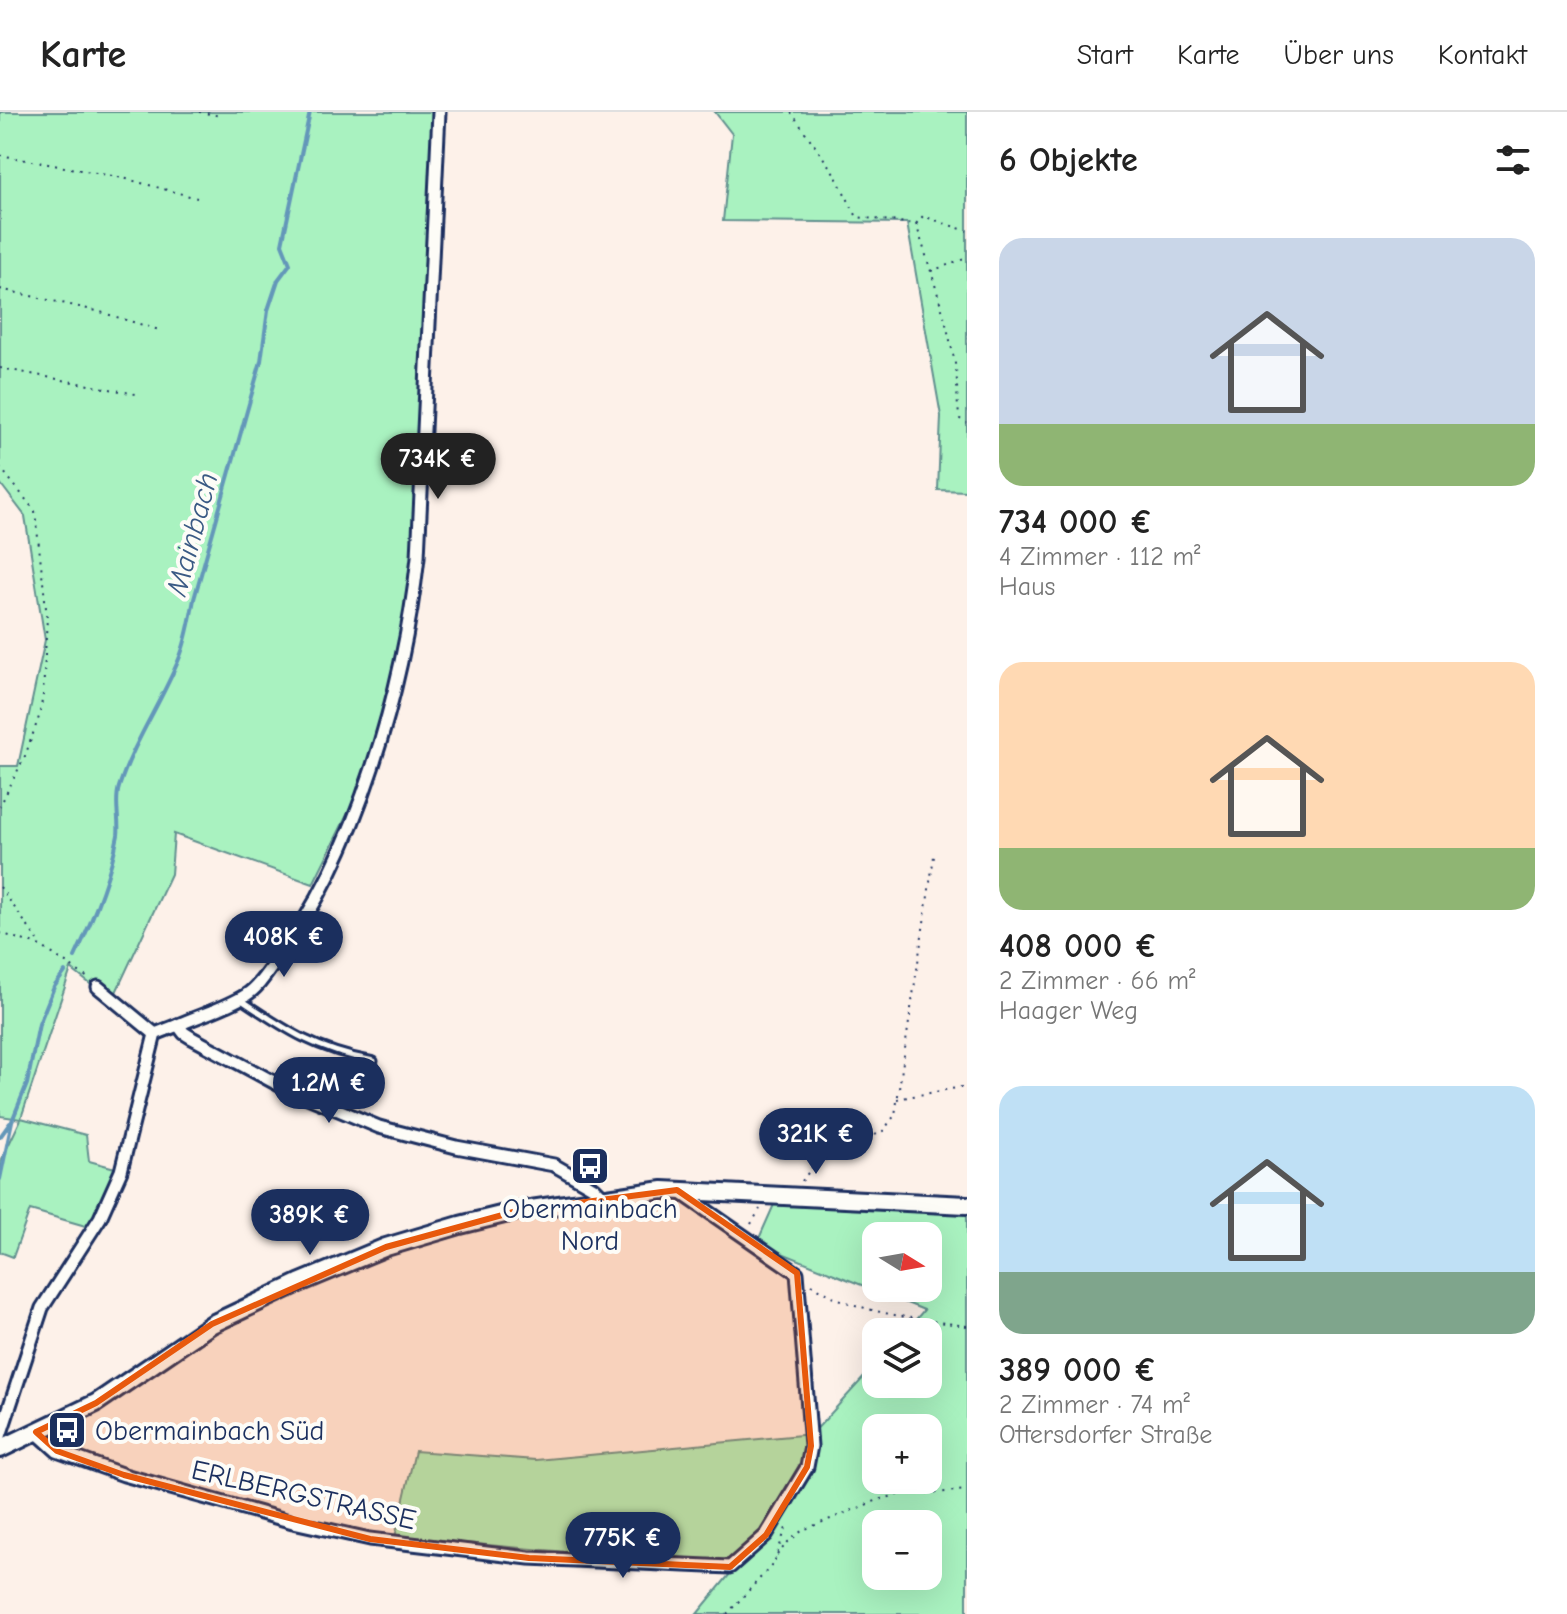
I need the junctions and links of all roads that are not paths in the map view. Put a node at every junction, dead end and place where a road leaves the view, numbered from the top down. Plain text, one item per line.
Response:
1 (439, 112) edge
2 (98, 987) road end
3 (239, 998) junction
4 (178, 1025) junction
5 (155, 1034) junction
6 (374, 1061) dead end
7 (670, 1190) junction
8 (604, 1198) junction
9 (967, 1205) edge
10 (36, 1432) junction
11 (0, 1436) edge
12 (0, 1449) edge

1 - 3 street
2 - 5 street
3 - 4 street
3 - 6 lane
4 - 5 street
4 - 8 street
5 - 11 street
7 - 8 main road
7 - 9 main road
7 - 10 street, ERLBERGSTRASSE
8 - 10 main road
10 - 12 main road

